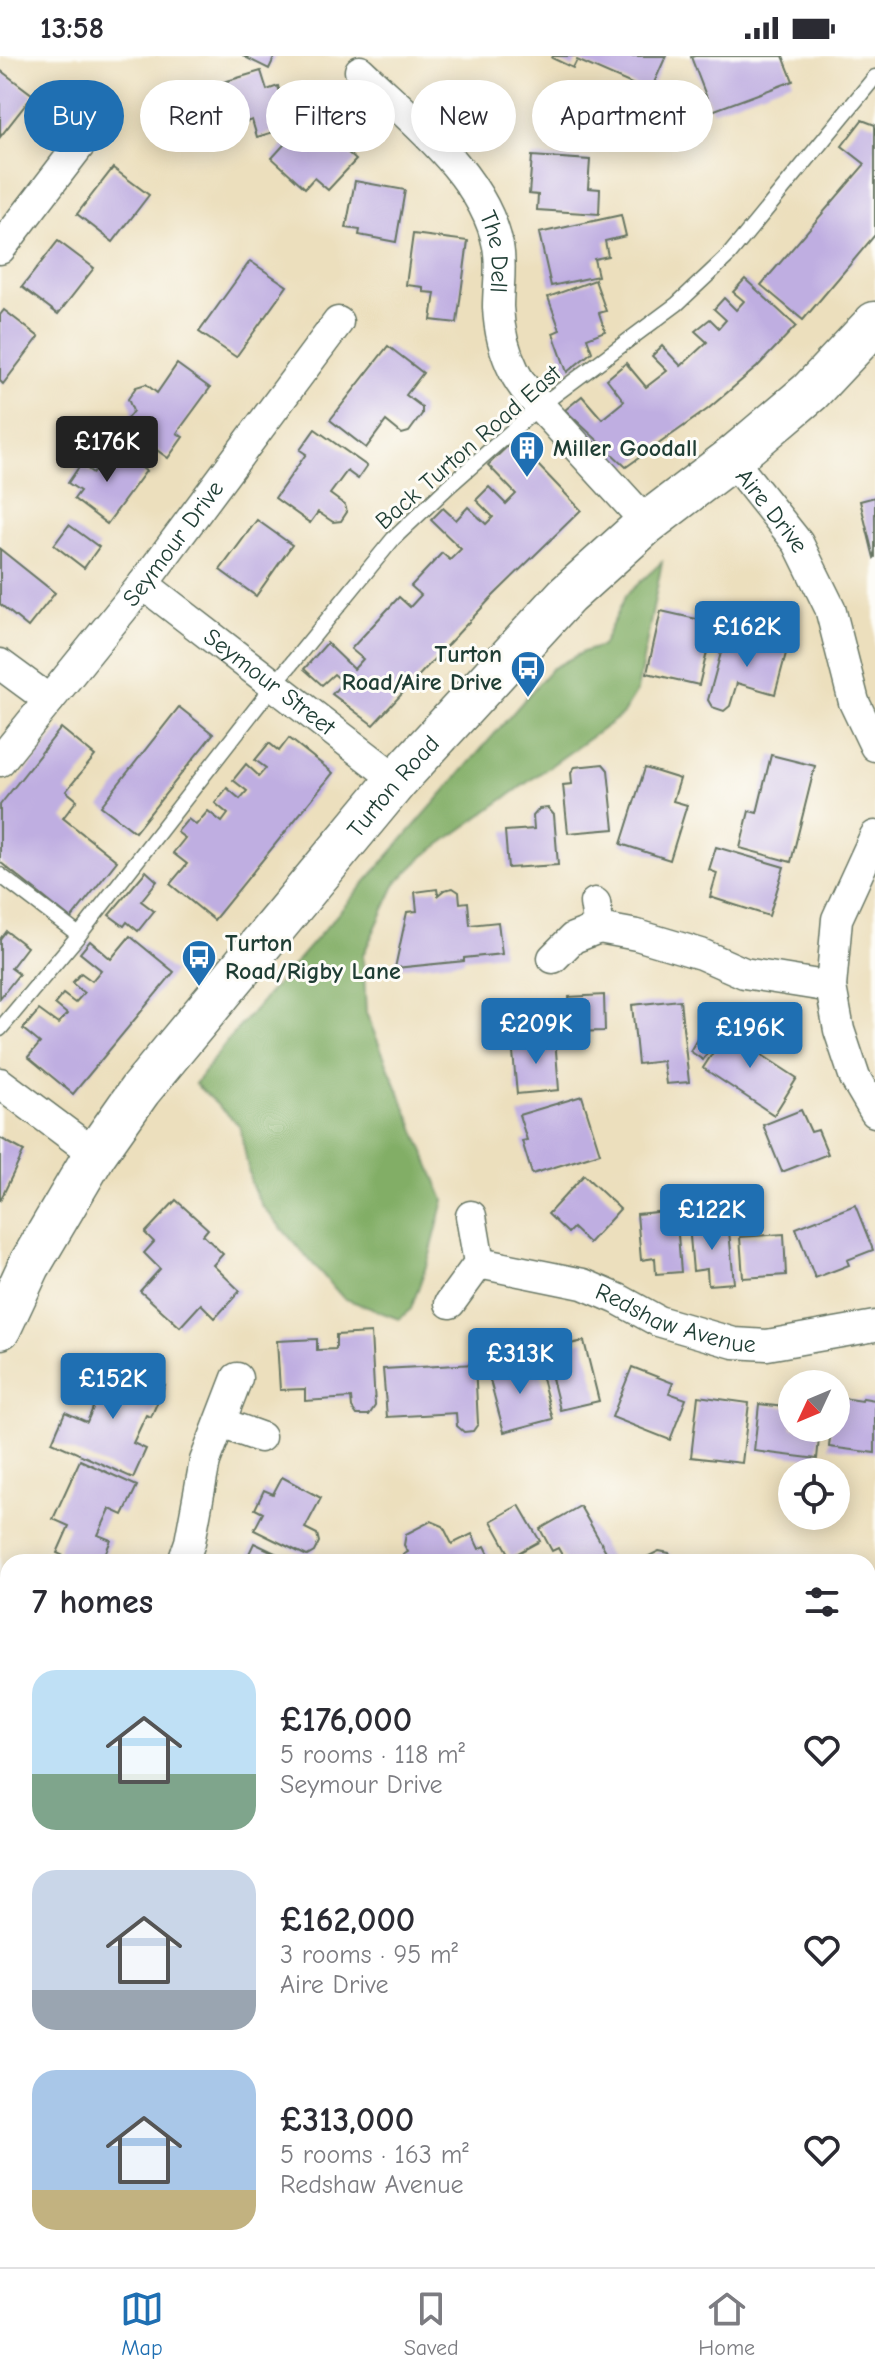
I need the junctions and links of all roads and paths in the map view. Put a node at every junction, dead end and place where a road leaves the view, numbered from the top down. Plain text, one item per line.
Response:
1 (360, 71) dead end
2 (875, 77) edge
3 (74, 152) edge
4 (0, 249) edge
5 (338, 322) dead end
6 (875, 323) edge
7 (540, 406) junction
8 (731, 459) junction
9 (647, 523) junction
10 (143, 584) junction
11 (0, 664) edge
12 (274, 685) junction
13 (49, 700) junction
14 (875, 746) edge
15 (0, 761) edge
16 (397, 780) junction
17 (875, 836) edge
18 (0, 875) edge
19 (79, 935) junction
20 (553, 958) dead end
21 (831, 987) junction
22 (0, 1029) edge
23 (0, 1083) edge
24 (875, 1112) edge
25 (95, 1154) junction
26 (471, 1216) dead end
27 (479, 1263) junction
28 (450, 1303) dead end
29 (875, 1326) edge
30 (0, 1328) edge
31 (237, 1378) dead end
32 (221, 1423) junction
33 (260, 1437) dead end
34 (186, 1554) edge

1 - 7 street, The Dell
2 - 7 lane, Back Turton Road East
3 - 4 street
5 - 10 street, Seymour Drive
6 - 8 main road, Turton Road
7 - 9 street, The Dell
7 - 12 lane, Back Turton Road East
8 - 9 main road, Turton Road
8 - 14 street, Aire Drive
9 - 16 main road, Turton Road
10 - 12 street, Seymour Street
10 - 13 street, Seymour Drive
11 - 13 street
12 - 16 street, Seymour Street
12 - 19 lane, Back Turton Road East
13 - 15 street, Seymour Drive
16 - 25 main road, Turton Road
17 - 21 street
18 - 19 lane
19 - 22 lane, Back Turton Road East
20 - 21 street
21 - 24 street
23 - 25 street
25 - 30 main road, Turton Road
26 - 27 street
27 - 28 street
27 - 29 street, Redshaw Avenue
31 - 32 street
32 - 33 street
32 - 34 street

